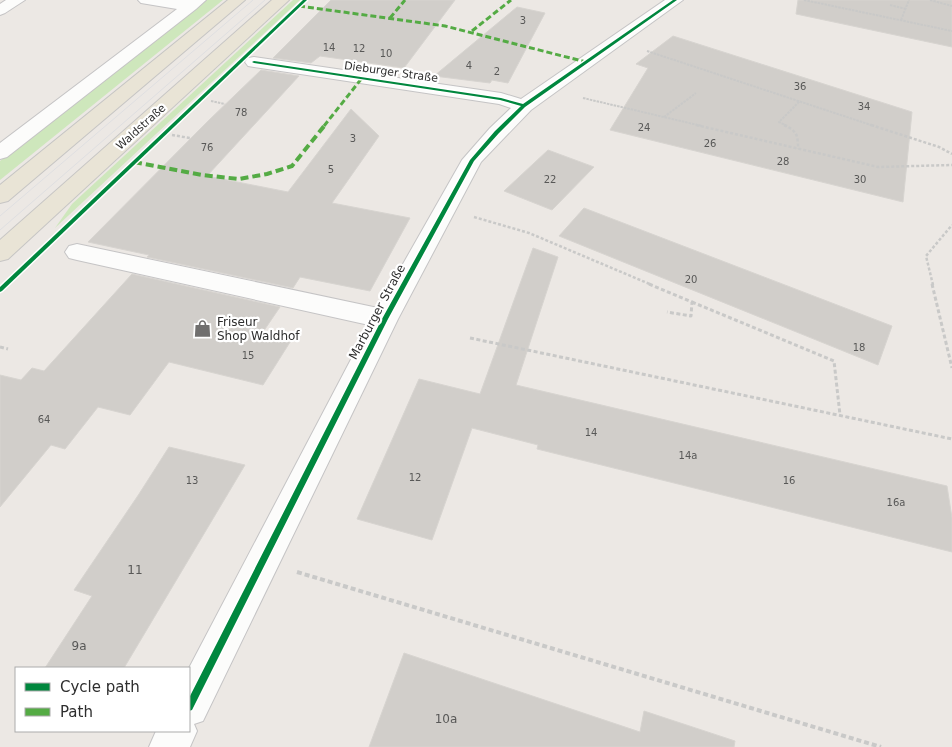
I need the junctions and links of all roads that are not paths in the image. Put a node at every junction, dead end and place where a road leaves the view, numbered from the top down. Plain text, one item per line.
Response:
1 (16, 0) edge
2 (146, 0) edge
3 (237, 0) edge
4 (281, 0) edge
5 (675, 0) edge
6 (195, 3) edge
7 (0, 10) edge
8 (254, 62) dead end
9 (524, 106) junction
10 (0, 153) edge
11 (0, 196) edge
12 (78, 252) dead end
13 (0, 253) edge
14 (385, 318) junction
15 (190, 705) edge
16 (176, 732) edge
17 (169, 747) edge

1 - 7 street
2 - 6 street
3 - 11 main road
4 - 13 main road, Waldstraße
5 - 9 street, Marburger Straße
6 - 10 street
8 - 9 street, Dieburger Straße
9 - 14 street, Marburger Straße
12 - 14 street, Marburger Straße
14 - 15 street, Marburger Straße
16 - 17 street

